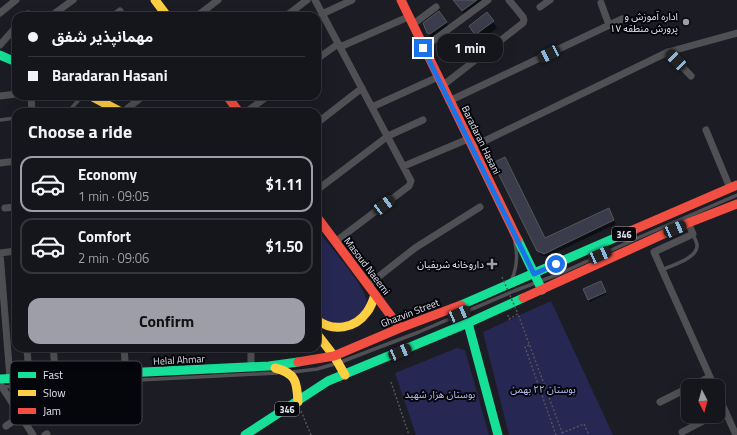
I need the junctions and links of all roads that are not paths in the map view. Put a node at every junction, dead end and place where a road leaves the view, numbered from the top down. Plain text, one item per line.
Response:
1 (16, 0) edge
2 (73, 0) edge
3 (155, 0) edge
4 (218, 0) edge
5 (307, 0) edge
6 (315, 0) edge
7 (352, 0) edge
8 (399, 0) edge
9 (488, 0) edge
10 (509, 0) edge
11 (548, 1) edge
12 (601, 3) dead end
13 (436, 7) dead end
14 (540, 7) dead end
15 (0, 12) edge
16 (56, 12) edge
17 (164, 12) edge
18 (202, 12) edge
19 (291, 12) edge
20 (322, 14) junction
21 (622, 19) dead end
22 (409, 20) junction
23 (609, 25) junction
24 (12, 32) edge
25 (737, 33) edge
26 (0, 45) edge
27 (339, 45) junction
28 (423, 48) junction
29 (668, 52) junction
30 (0, 55) edge
31 (321, 56) edge
32 (12, 60) edge
33 (691, 76) dead end
34 (437, 77) junction
35 (442, 86) junction
36 (362, 88) junction
37 (12, 94) edge
38 (0, 96) edge
39 (79, 100) edge
40 (96, 100) edge
41 (138, 100) edge
42 (262, 100) edge
43 (449, 101) junction
44 (105, 107) edge
45 (372, 107) junction
46 (72, 108) edge
47 (127, 108) edge
48 (252, 108) edge
49 (12, 118) edge
50 (0, 120) edge
51 (321, 120) edge
52 (423, 120) dead end
53 (706, 130) dead end
54 (388, 136) junction
55 (469, 142) junction
56 (12, 162) edge
57 (0, 163) edge
58 (404, 166) junction
59 (321, 187) edge
60 (733, 187) edge
61 (737, 196) edge
62 (737, 204) edge
63 (12, 207) edge
64 (480, 207) dead end
65 (5, 208) dead end
66 (321, 223) edge
67 (688, 223) junction
68 (693, 234) junction
69 (335, 242) junction
70 (12, 252) edge
71 (0, 253) edge
72 (662, 270) junction
73 (534, 274) junction
74 (510, 284) junction
75 (368, 285) junction
76 (540, 286) junction
77 (375, 295) junction
78 (321, 323) edge
79 (468, 323) junction
80 (400, 328) junction
81 (321, 339) edge
82 (251, 352) edge
83 (336, 359) junction
84 (269, 366) junction
85 (251, 367) junction
86 (142, 372) edge
87 (289, 372) junction
88 (345, 375) junction
89 (710, 377) joint
90 (10, 378) joint
91 (142, 378) edge
92 (706, 379) edge
93 (0, 384) edge
94 (10, 384) edge
95 (681, 392) edge
96 (10, 399) edge
97 (298, 402) junction
98 (660, 402) dead end
99 (725, 410) edge
100 (10, 423) edge
101 (700, 423) edge
102 (27, 425) edge
103 (734, 425) edge
104 (6, 426) dead end
105 (682, 432) dead end
106 (33, 435) edge
107 (245, 435) edge
108 (498, 435) edge
109 (736, 435) edge

1 - 15 street
2 - 16 street
3 - 17 main road
4 - 18 street
5 - 19 street
6 - 20 street
7 - 20 street
8 - 22 main road, Baradaran Hasani
9 - 28 street
10 - 35 street
11 - 14 street
12 - 23 street
13 - 22 street
20 - 27 street
21 - 23 street
22 - 27 street
22 - 28 main road, Baradaran Hasani
22 - 34 lane
23 - 43 street
24 - 26 street
25 - 29 street
27 - 31 street
27 - 36 street
28 - 34 main road, Baradaran Hasani
29 - 33 street
29 - 55 street
30 - 32 main road
34 - 35 main road, Baradaran Hasani
34 - 45 street
34 - 55 lane
35 - 43 main road, Baradaran Hasani
36 - 45 street
36 - 51 street
37 - 38 street
39 - 46 lane
40 - 44 main road
41 - 47 street
42 - 48 street
43 - 55 main road, Baradaran Hasani
45 - 54 street
49 - 50 lane
52 - 54 street
53 - 60 street
54 - 58 street
54 - 59 street
55 - 58 street
55 - 73 main road, Baradaran Hasani
55 - 74 lane
56 - 57 street
58 - 69 street
60 - 73 main road, Ghazvin Street / 346
61 - 76 lane
62 - 67 main road, 346
63 - 65 street
64 - 75 street
66 - 69 main road, Masoud Naeemi
67 - 68 street
67 - 76 main road, 346
68 - 72 lane
68 - 72 street
69 - 75 main road, Masoud Naeemi
70 - 71 street
71 - 90 street
72 - 89 street
73 - 74 main road, Ghazvin Street / 346
73 - 76 main road, Baradaran Hasani
74 - 80 main road, Ghazvin Street / 346
75 - 77 main road, Masoud Naeemi
76 - 79 main road, 346
76 - 83 lane
77 - 78 main road
77 - 80 main road, Masoud Naeemi
79 - 88 main road, 346
79 - 108 main road
80 - 83 main road, Ghazvin Street / 346
81 - 83 main road
82 - 85 street
83 - 84 main road, Helal Ahmar
83 - 87 lane
83 - 88 main road
84 - 85 main road, Helal Ahmar
84 - 87 main road
85 - 86 main road, Helal Ahmar
87 - 91 lane
87 - 97 main road
88 - 97 main road, 346
89 - 92 street
90 - 93 main road, Helal Ahmar
93 - 94 lane
93 - 96 street
95 - 98 street
97 - 107 main road, 346
99 - 103 street
100 - 104 street
101 - 105 street
102 - 106 street
103 - 109 street

